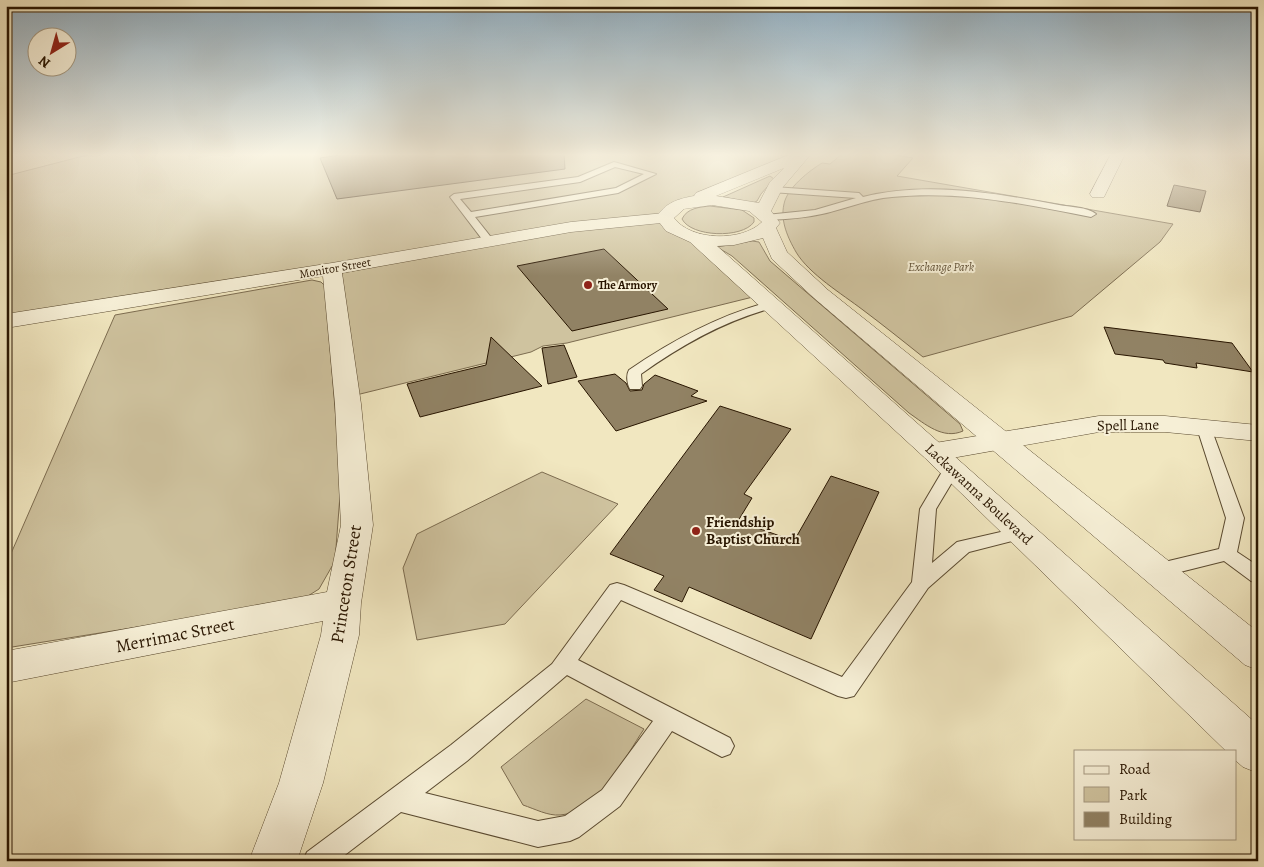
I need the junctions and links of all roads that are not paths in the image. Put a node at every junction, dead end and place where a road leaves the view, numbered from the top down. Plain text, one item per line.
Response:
1 (472, 194) edge
2 (591, 194) edge
3 (706, 194) edge
4 (773, 194) edge
5 (836, 194) edge
6 (902, 194) edge
7 (984, 194) edge
8 (871, 197) junction
9 (685, 203) junction
10 (1091, 214) dead end
11 (468, 215) junction
12 (665, 218) junction
13 (767, 219) junction
14 (697, 238) junction
15 (489, 241) junction
16 (332, 269) junction
17 (772, 305) junction
18 (6, 321) edge
19 (635, 386) dead end
20 (1204, 428) junction
21 (1258, 433) edge
22 (999, 441) junction
23 (944, 460) junction
24 (1022, 533) junction
25 (1227, 554) junction
26 (1156, 571) junction
27 (1258, 576) edge
28 (921, 583) junction
29 (343, 603) junction
30 (1258, 654) edge
31 (563, 664) junction
32 (6, 667) edge
33 (668, 718) junction
34 (722, 746) dead end
35 (1258, 753) edge
36 (399, 799) junction
37 (274, 861) edge
38 (316, 861) edge

1 - 11 lane
2 - 11 lane
3 - 9 street
4 - 13 street
5 - 8 lane
6 - 8 lane
7 - 10 lane
8 - 13 lane
9 - 12 street
9 - 13 street
11 - 15 lane
12 - 14 street
12 - 15 street, Monitor Street
13 - 14 street
13 - 22 street
14 - 17 street, Lackawanna Boulevard
15 - 16 street, Monitor Street
16 - 18 street, Monitor Street
16 - 29 street, Princeton Street
17 - 19 lane
17 - 23 street, Lackawanna Boulevard
20 - 21 street, Spell Lane
20 - 22 street, Spell Lane
20 - 25 lane
22 - 23 street, Spell Lane
22 - 26 street
23 - 24 street, Lackawanna Boulevard
23 - 28 lane
24 - 28 lane
24 - 35 street, Lackawanna Boulevard
25 - 26 lane
25 - 27 lane
26 - 30 street
28 - 31 lane
29 - 32 street, Merrimac Street
29 - 37 street, Princeton Street
31 - 33 lane
31 - 36 lane
33 - 34 lane
33 - 36 lane
36 - 38 lane

